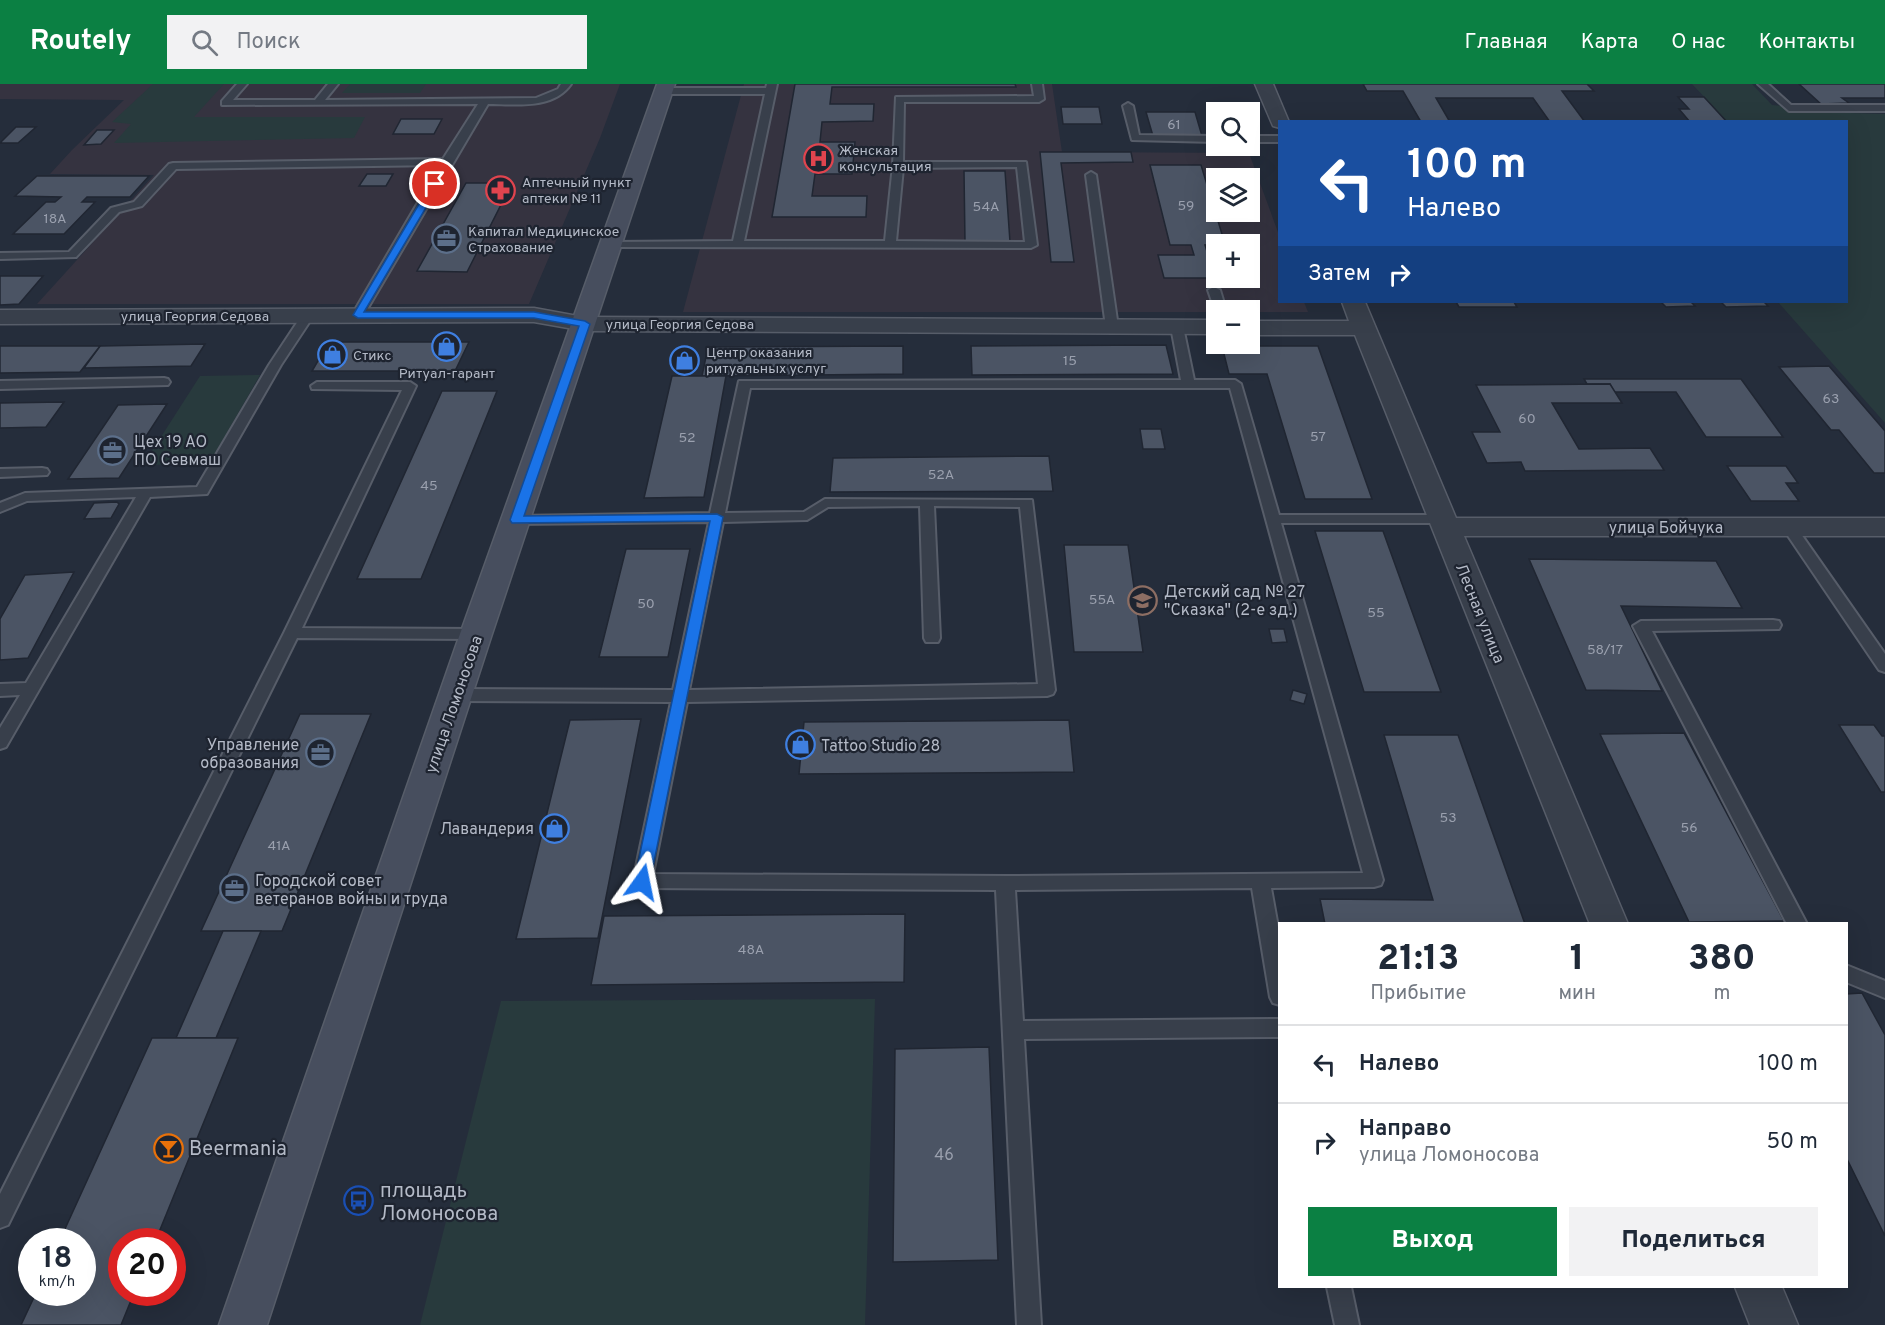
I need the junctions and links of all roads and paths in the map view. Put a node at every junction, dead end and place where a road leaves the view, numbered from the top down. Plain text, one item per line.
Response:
1 (242, 84) edge
2 (333, 84) edge
3 (566, 84) edge
4 (1037, 84) edge
5 (1264, 84) edge
6 (1763, 84) edge
7 (665, 88) edge
8 (771, 88) edge
9 (319, 101) junction
10 (485, 101) junction
11 (1128, 106) dead end
12 (1885, 108) edge
13 (1279, 120) edge
14 (1206, 139) edge
15 (1260, 139) edge
16 (1278, 139) edge
17 (448, 162) junction
18 (898, 165) junction
19 (1091, 175) dead end
20 (738, 244) junction
21 (890, 244) junction
22 (612, 245) junction
23 (0, 256) edge
24 (1214, 290) dead end
25 (1217, 300) edge
26 (308, 315) junction
27 (358, 315) junction
28 (1359, 315) edge
29 (0, 318) edge
30 (585, 324) junction
31 (1260, 326) edge
32 (1112, 327) junction
33 (1177, 327) junction
34 (1206, 327) edge
35 (164, 382) dead end
36 (1188, 384) junction
37 (0, 385) edge
38 (317, 386) dead end
39 (0, 473) edge
40 (146, 492) junction
41 (25, 497) junction
42 (927, 502) junction
43 (0, 508) edge
44 (717, 517) junction
45 (1273, 519) junction
46 (516, 520) junction
47 (1444, 523) junction
48 (1789, 527) junction
49 (1885, 527) edge
50 (1773, 625) dead end
51 (291, 633) junction
52 (476, 634) junction
53 (932, 638) dead end
54 (1885, 666) edge
55 (31, 689) junction
56 (0, 690) edge
57 (455, 695) junction
58 (680, 696) junction
59 (0, 742) edge
60 (1260, 880) junction
61 (1005, 883) junction
62 (1608, 922) edge
63 (1796, 922) edge
64 (1848, 974) edge
65 (1278, 985) edge
66 (1882, 993) edge
67 (1278, 1028) edge
68 (1013, 1030) junction
69 (0, 1217) edge
70 (1339, 1288) edge
71 (1758, 1288) edge
72 (243, 1325) edge
73 (1029, 1325) edge
74 (1347, 1325) edge
75 (1774, 1325) edge

1 - 9 lane
2 - 9 lane
3 - 10 lane
4 - 18 lane
5 - 13 street
6 - 12 lane
7 - 8 lane
7 - 22 main road, улица Ломоносова
8 - 20 lane
9 - 10 lane
10 - 17 lane
11 - 14 lane
15 - 16 lane
17 - 23 lane
17 - 27 lane
18 - 21 lane
18 - 21 lane
19 - 32 lane
20 - 21 lane
20 - 22 lane
22 - 30 main road, улица Ломоносова
24 - 25 lane
26 - 27 street, улица Георгия Седова
26 - 29 street, улица Георгия Седова
26 - 40 lane
27 - 30 street, улица Георгия Седова
28 - 31 street
28 - 47 street, Лесная улица
30 - 32 street, улица Георгия Седова
30 - 46 main road, улица Ломоносова
32 - 33 street, улица Георгия Седова
33 - 34 street, улица Георгия Седова
33 - 36 lane
35 - 37 lane
36 - 44 lane
36 - 45 lane
38 - 51 lane
39 - 41 lane
40 - 41 lane
40 - 55 lane
41 - 43 lane
42 - 44 lane
42 - 53 lane
42 - 58 lane
44 - 46 lane
44 - 58 lane
45 - 47 lane
45 - 60 lane
46 - 52 main road, улица Ломоносова
47 - 48 street, улица Бойчука
47 - 62 street, Лесная улица
48 - 49 street, улица Бойчука
48 - 54 lane
50 - 63 lane
51 - 52 lane
51 - 69 lane
52 - 57 main road, улица Ломоносова
55 - 56 lane
55 - 59 lane
57 - 58 lane
57 - 72 main road, улица Ломоносова
58 - 61 lane
60 - 61 lane
60 - 65 lane
61 - 68 lane
64 - 66 lane
67 - 68 lane
68 - 73 lane
70 - 74 lane
71 - 75 street

